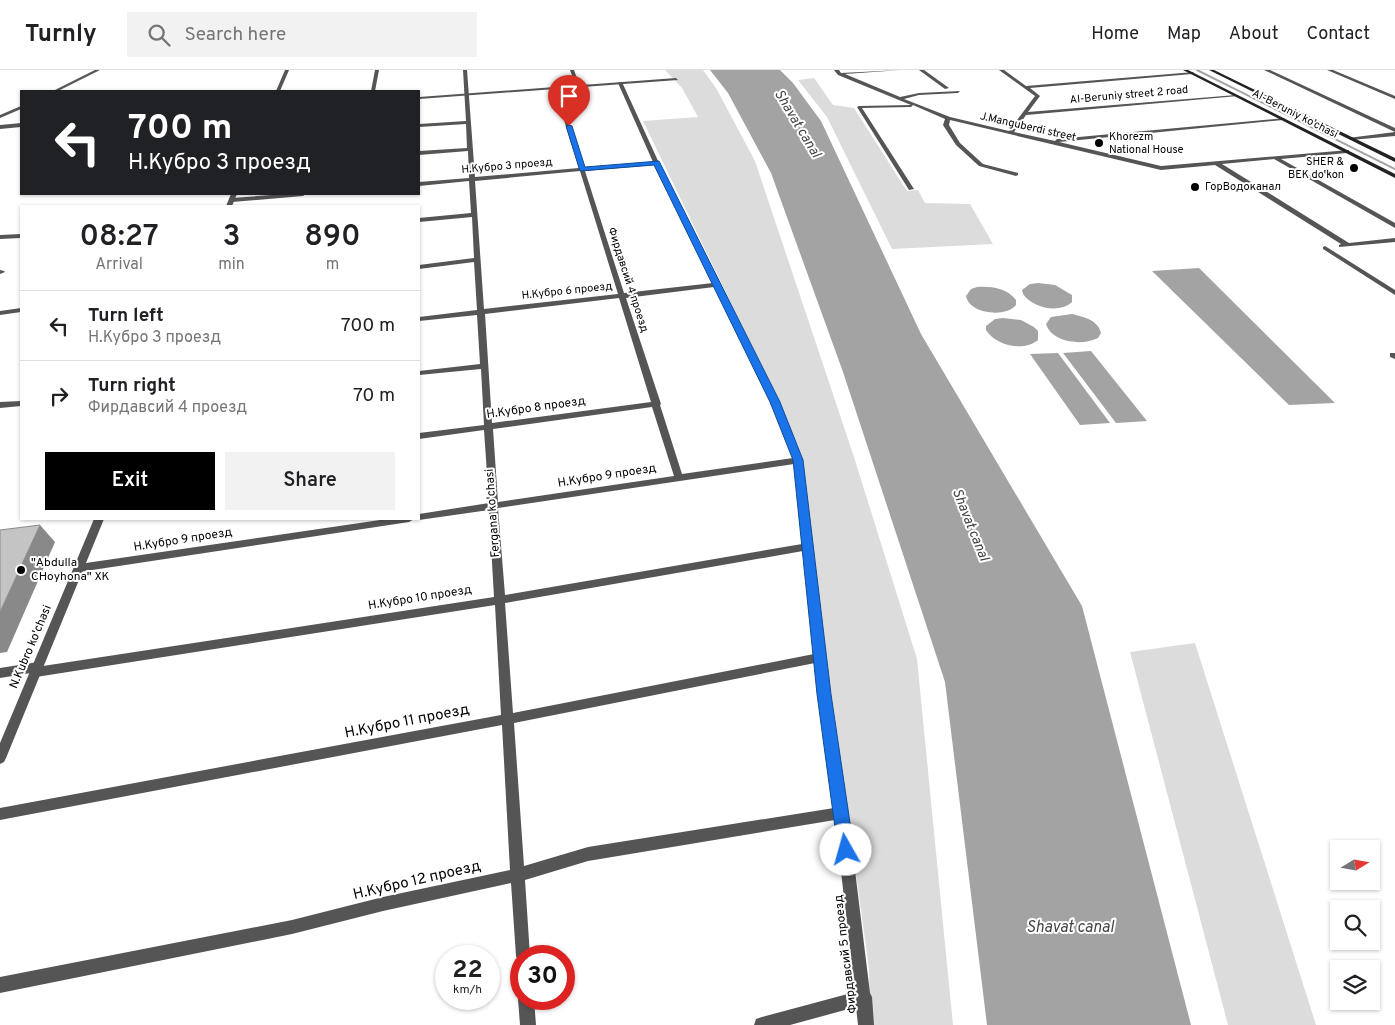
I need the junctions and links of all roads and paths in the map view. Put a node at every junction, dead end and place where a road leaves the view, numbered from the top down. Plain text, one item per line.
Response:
1 (98, 70) edge
2 (287, 70) edge
3 (377, 70) edge
4 (465, 70) edge
5 (572, 70) edge
6 (899, 70) edge
7 (922, 70) edge
8 (1001, 70) edge
9 (1185, 70) edge
10 (1211, 70) edge
11 (1266, 70) edge
12 (1329, 70) edge
13 (838, 72) edge
14 (1192, 73) junction
15 (676, 79) dead end
16 (620, 83) junction
17 (578, 86) junction
18 (556, 88) junction
19 (947, 88) dead end
20 (1026, 88) junction
21 (57, 90) edge
22 (278, 90) edge
23 (373, 90) edge
24 (958, 92) dead end
25 (466, 94) junction
26 (1236, 96) junction
27 (420, 98) edge
28 (899, 98) junction
29 (1395, 98) edge
30 (917, 106) junction
31 (20, 107) edge
32 (1024, 114) junction
33 (0, 117) edge
34 (948, 118) junction
35 (1282, 119) junction
36 (468, 122) junction
37 (20, 126) edge
38 (420, 126) edge
39 (0, 127) edge
40 (1395, 132) edge
41 (1010, 134) junction
42 (1351, 138) junction
43 (1049, 142) junction
44 (470, 149) junction
45 (1346, 152) junction
46 (420, 153) edge
47 (1276, 158) junction
48 (1395, 160) edge
49 (656, 163) junction
50 (1216, 163) junction
51 (582, 170) junction
52 (1016, 174) dead end
53 (1395, 176) edge
54 (472, 179) junction
55 (420, 184) edge
56 (911, 189) dead end
57 (291, 195) edge
58 (232, 200) edge
59 (474, 215) junction
60 (420, 220) edge
61 (1395, 226) edge
62 (20, 236) edge
63 (0, 237) edge
64 (1395, 240) edge
65 (1347, 245) junction
66 (476, 260) junction
67 (420, 266) edge
68 (717, 285) junction
69 (1395, 293) edge
70 (622, 297) junction
71 (20, 310) edge
72 (0, 312) edge
73 (480, 312) junction
74 (420, 319) edge
75 (484, 366) junction
76 (420, 373) edge
77 (0, 404) edge
78 (20, 404) edge
79 (657, 404) junction
80 (488, 427) junction
81 (420, 436) edge
82 (798, 460) junction
83 (679, 478) junction
84 (493, 506) junction
85 (420, 517) edge
86 (99, 520) edge
87 (402, 520) edge
88 (808, 547) junction
89 (79, 568) junction
90 (499, 600) junction
91 (820, 657) junction
92 (37, 670) junction
93 (0, 673) edge
94 (507, 720) junction
95 (0, 758) edge
96 (841, 812) junction
97 (0, 814) edge
98 (518, 875) junction
99 (522, 945) edge
100 (0, 985) edge
101 (864, 998) junction
102 (527, 1010) edge
103 (528, 1025) edge
104 (762, 1025) edge
105 (866, 1025) edge

1 - 21 street
2 - 22 street
3 - 23 street
4 - 25 street, Fergana ko'chasi
5 - 17 street
6 - 13 street
7 - 19 street
8 - 20 street
9 - 14 main road, Al-Beruniy ko’chasi
10 - 42 main road, Al-Beruniy ko’chasi
11 - 40 street
12 - 29 street
13 - 28 street, J.Manguberdi street
14 - 20 street
14 - 26 main road, Al-Beruniy ko’chasi
15 - 16 street
16 - 17 street
16 - 49 street, Фирдавсий 5 проезд
17 - 18 street
18 - 25 street
18 - 51 street, Фирдавсий 4 проезд
20 - 32 street
24 - 28 street
25 - 27 street
25 - 36 street, Fergana ko'chasi
26 - 32 street, Al-Beruniy street 2 road
26 - 35 main road, Al-Beruniy ko’chasi
28 - 30 street, J.Manguberdi street
30 - 34 street, J.Manguberdi street
30 - 56 street, J.Manguberdi street
31 - 33 street
32 - 41 street
34 - 41 street, J.Manguberdi street
34 - 52 street
35 - 43 street
35 - 45 main road, Al-Beruniy ko’chasi
36 - 38 street
36 - 44 street, Fergana ko'chasi
37 - 39 street
40 - 42 street
41 - 43 street, J.Manguberdi street
42 - 48 main road, Al-Beruniy ko’chasi
43 - 50 street, J.Manguberdi street
44 - 46 street
44 - 54 street, Fergana ko'chasi
45 - 47 street, J.Manguberdi street
45 - 53 main road, Al-Beruniy ko’chasi
47 - 50 street, J.Manguberdi street
47 - 61 street
49 - 51 street, Н.Кубро 3 проезд
49 - 68 street, Фирдавсий 5 проезд
50 - 65 street
51 - 54 street, Н.Кубро 3 проезд
51 - 70 street, Фирдавсий 4 проезд
54 - 55 street, Н.Кубро 3 проезд
54 - 59 street, Fergana ko'chasi
57 - 58 street
59 - 60 street
59 - 66 street, Fergana ko'chasi
62 - 63 street
64 - 65 street
65 - 69 street
66 - 67 street
66 - 73 street, Fergana ko'chasi
68 - 70 street, Н.Кубро 6 проезд
68 - 82 street, Фирдавсий 5 проезд
70 - 73 street, Н.Кубро 6 проезд
70 - 79 street, Фирдавсий 4 проезд
71 - 72 street
73 - 74 street, Н.Кубро 6 проезд
73 - 75 street, Fergana ko'chasi
75 - 76 street
75 - 80 street, Fergana ko'chasi
77 - 78 street
79 - 80 street, Н.Кубро 8 проезд
79 - 83 street, Фирдавсий 4 проезд
80 - 81 street, Н.Кубро 8 проезд
80 - 84 street, Fergana ko'chasi
82 - 83 street, Н.Кубро 9 проезд
82 - 88 street, Фирдавсий 5 проезд
83 - 84 street, Н.Кубро 9 проезд
84 - 85 street, Н.Кубро 9 проезд
84 - 90 street, Fergana ko'chasi
86 - 89 street, N.Kubro ko'chasi
87 - 89 street, Н.Кубро 9 проезд
88 - 90 street, Н.Кубро 10 проезд
88 - 91 street, Фирдавсий 5 проезд
89 - 92 street, N.Kubro ko'chasi
90 - 92 street, Н.Кубро 10 проезд
90 - 94 street, Fergana ko'chasi
91 - 94 street, Н.Кубро 11 проезд
91 - 96 street, Фирдавсий 5 проезд
92 - 93 street, Н.Кубро 10 проезд
92 - 95 street, N.Kubro ko'chasi
94 - 97 street, Н.Кубро 11 проезд
94 - 98 street, Fergana ko'chasi
96 - 98 street, Н.Кубро 12 проезд
96 - 101 street, Фирдавсий 5 проезд
98 - 99 street, Fergana ko'chasi
98 - 100 street, Н.Кубро 12 проезд
101 - 104 street
101 - 105 street, Фирдавсий 5 проезд
102 - 103 street

